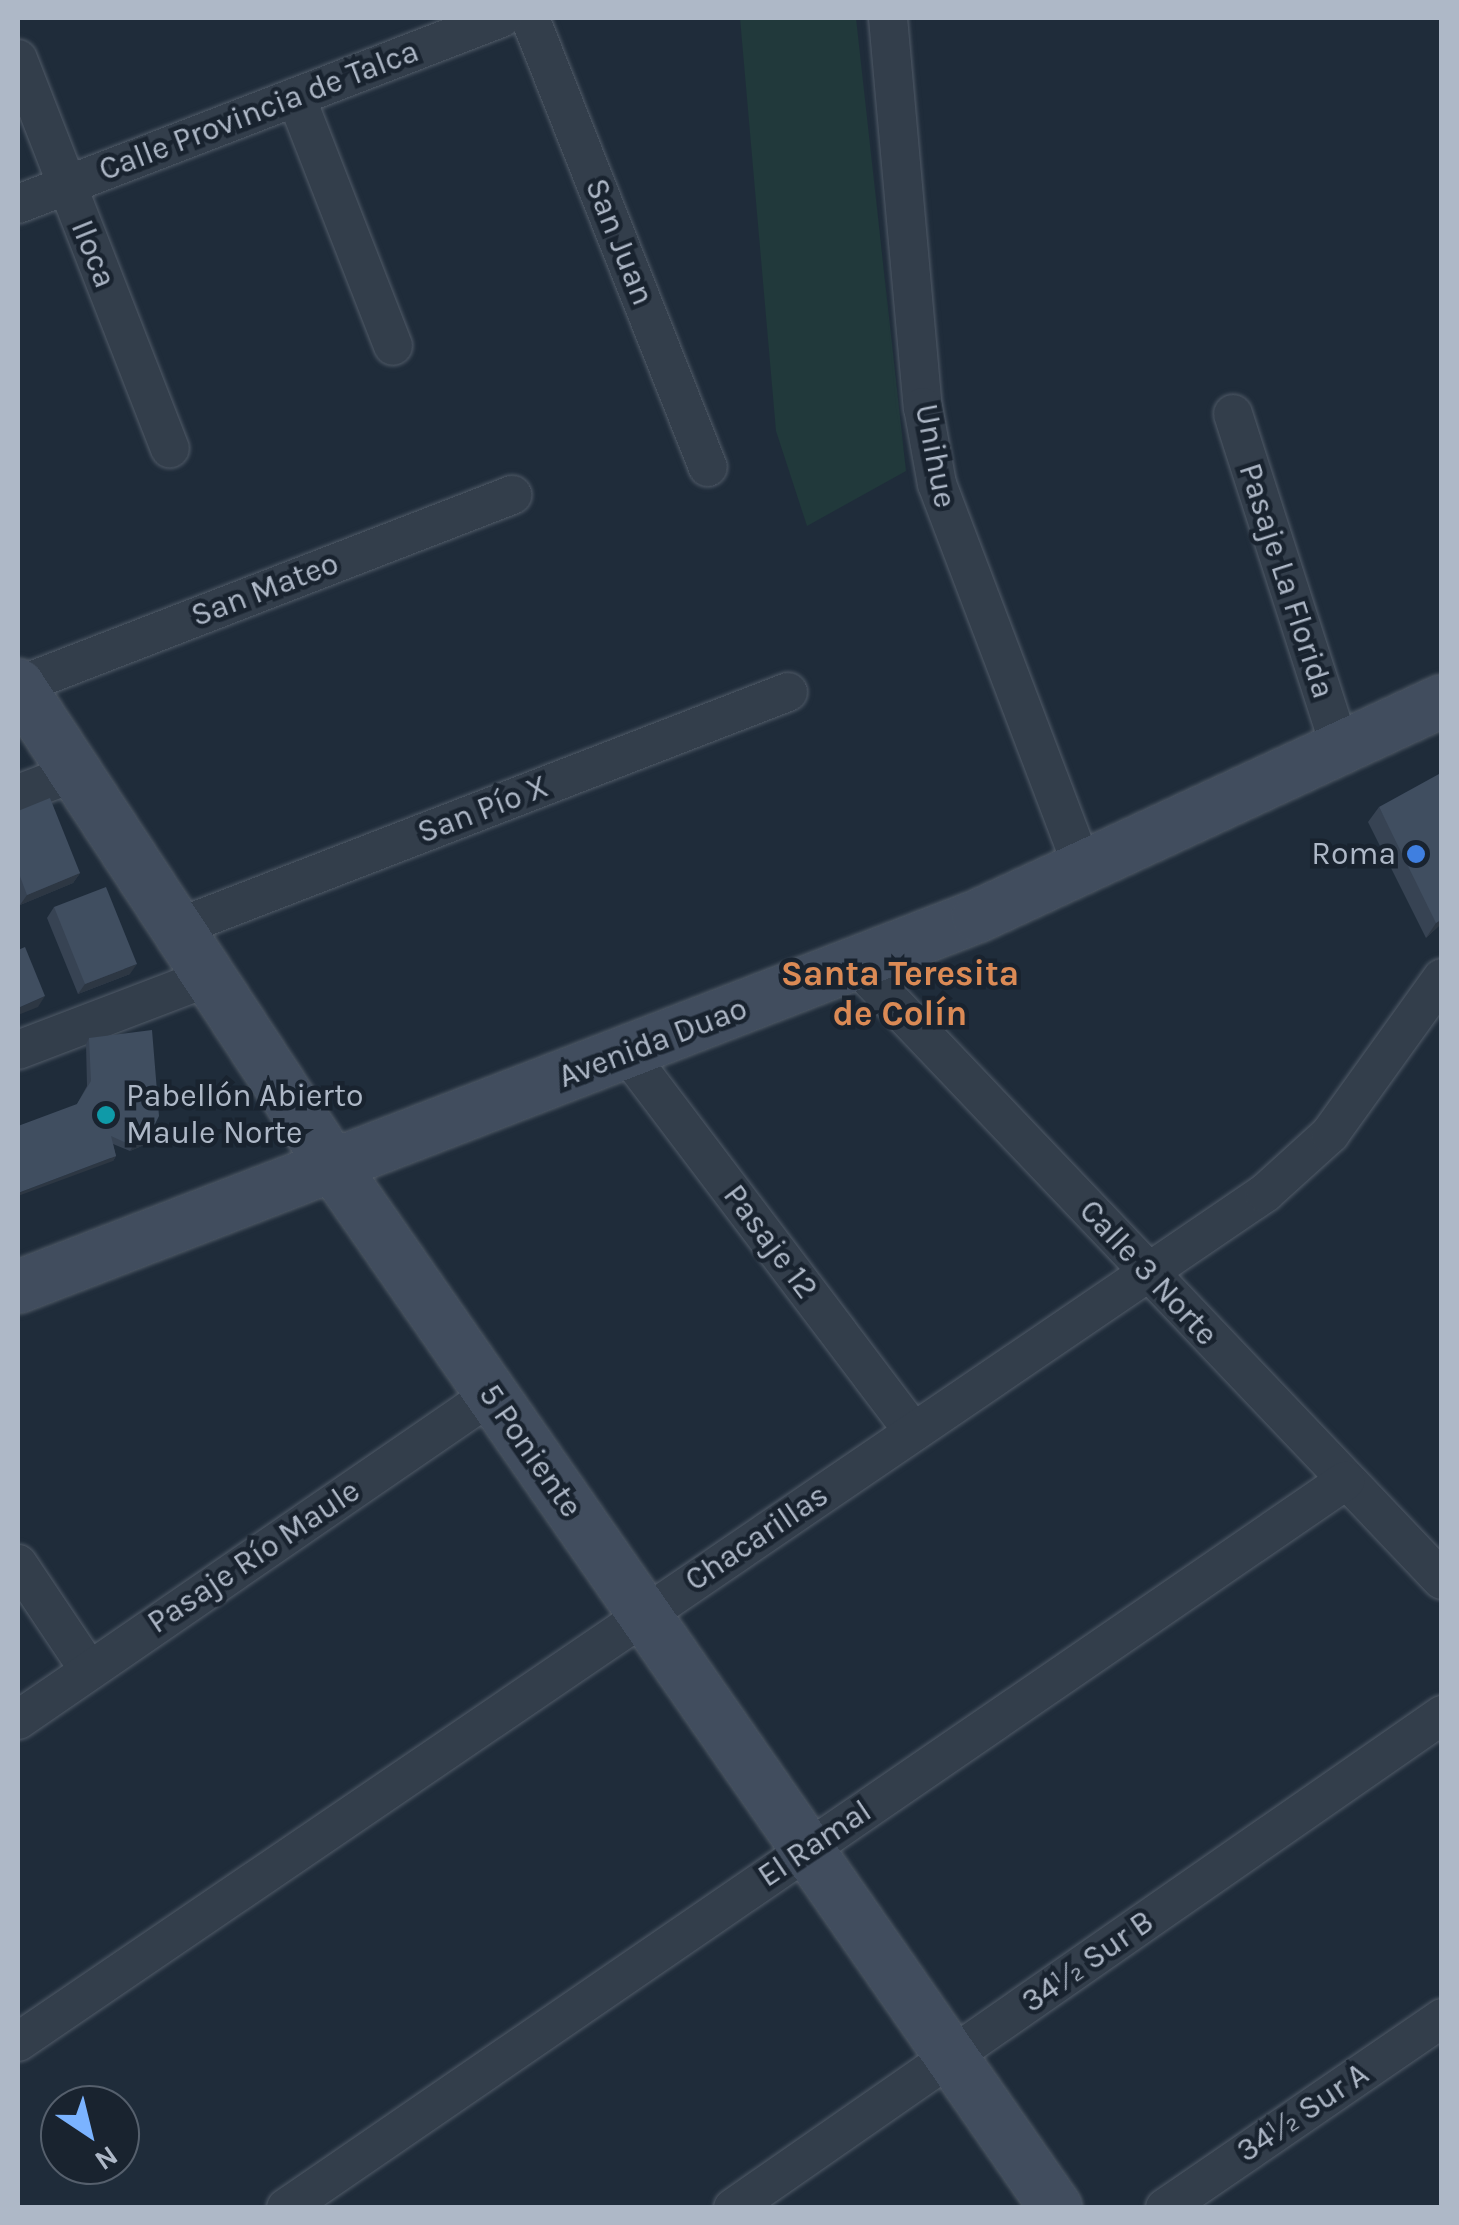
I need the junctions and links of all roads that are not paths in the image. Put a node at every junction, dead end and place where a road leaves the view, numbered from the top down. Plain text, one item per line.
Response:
1 (501, 18) edge
2 (530, 18) edge
3 (888, 18) edge
4 (18, 60) edge
5 (296, 96) junction
6 (65, 185) junction
7 (18, 204) edge
8 (393, 346) dead end
9 (1232, 414) dead end
10 (170, 448) dead end
11 (708, 467) dead end
12 (512, 495) dead end
13 (18, 685) edge
14 (788, 692) dead end
15 (1442, 701) edge
16 (1340, 748) junction
17 (76, 772) junction
18 (18, 794) edge
19 (1084, 871) junction
20 (177, 928) junction
21 (856, 964) junction
22 (209, 977) junction
23 (1442, 978) edge
24 (18, 1050) edge
25 (626, 1053) junction
26 (333, 1166) junction
27 (1148, 1273) junction
28 (18, 1287) edge
29 (491, 1394) junction
30 (914, 1432) junction
31 (1345, 1481) junction
32 (18, 1564) edge
33 (1442, 1580) edge
34 (644, 1615) junction
35 (89, 1670) junction
36 (1442, 1715) edge
37 (18, 1720) edge
38 (809, 1848) junction
39 (1442, 2018) edge
40 (18, 2042) edge
41 (954, 2056) junction
42 (286, 2208) edge
43 (733, 2208) edge
44 (1056, 2208) edge
45 (1164, 2208) edge

1 - 5 street, Calle Provincia de Talca
2 - 11 street, San Juan
3 - 19 street, Unihue
4 - 6 street, Iloca
5 - 6 street, Calle Provincia de Talca
5 - 8 street
6 - 7 street, Calle Provincia de Talca
6 - 10 street, Iloca
9 - 16 street, Pasaje La Florida
12 - 13 street, San Mateo
13 - 17 street, 5 Poniente
14 - 20 street, San Pío X
15 - 16 street, Avenida Duao
16 - 19 street, Avenida Duao
17 - 18 street
17 - 20 street, 5 Poniente
19 - 21 street, Avenida Duao
20 - 22 street, 5 Poniente
21 - 25 street, Avenida Duao
21 - 27 street, Calle 3 Norte
22 - 24 street
22 - 26 street, 5 Poniente
23 - 27 street, Chacarillas
25 - 26 street, Avenida Duao
25 - 30 street, Pasaje 12
26 - 28 street, Avenida Duao
26 - 29 street, 5 Poniente
27 - 30 street, Chacarillas
27 - 31 street, Calle 3 Norte
29 - 34 street, 5 Poniente
29 - 35 street, Pasaje Río Maule
30 - 34 street, Chacarillas
31 - 33 street, Calle 3 Norte
31 - 38 street, El Ramal
32 - 35 street
34 - 38 street, 5 Poniente
34 - 40 street, Chacarillas
35 - 37 street, Pasaje Río Maule
36 - 41 street, 34½ Sur B
38 - 41 street, 5 Poniente
38 - 42 street, El Ramal
39 - 45 street, 34½ Sur A
41 - 43 street, 34½ Sur B
41 - 44 street, 5 Poniente

